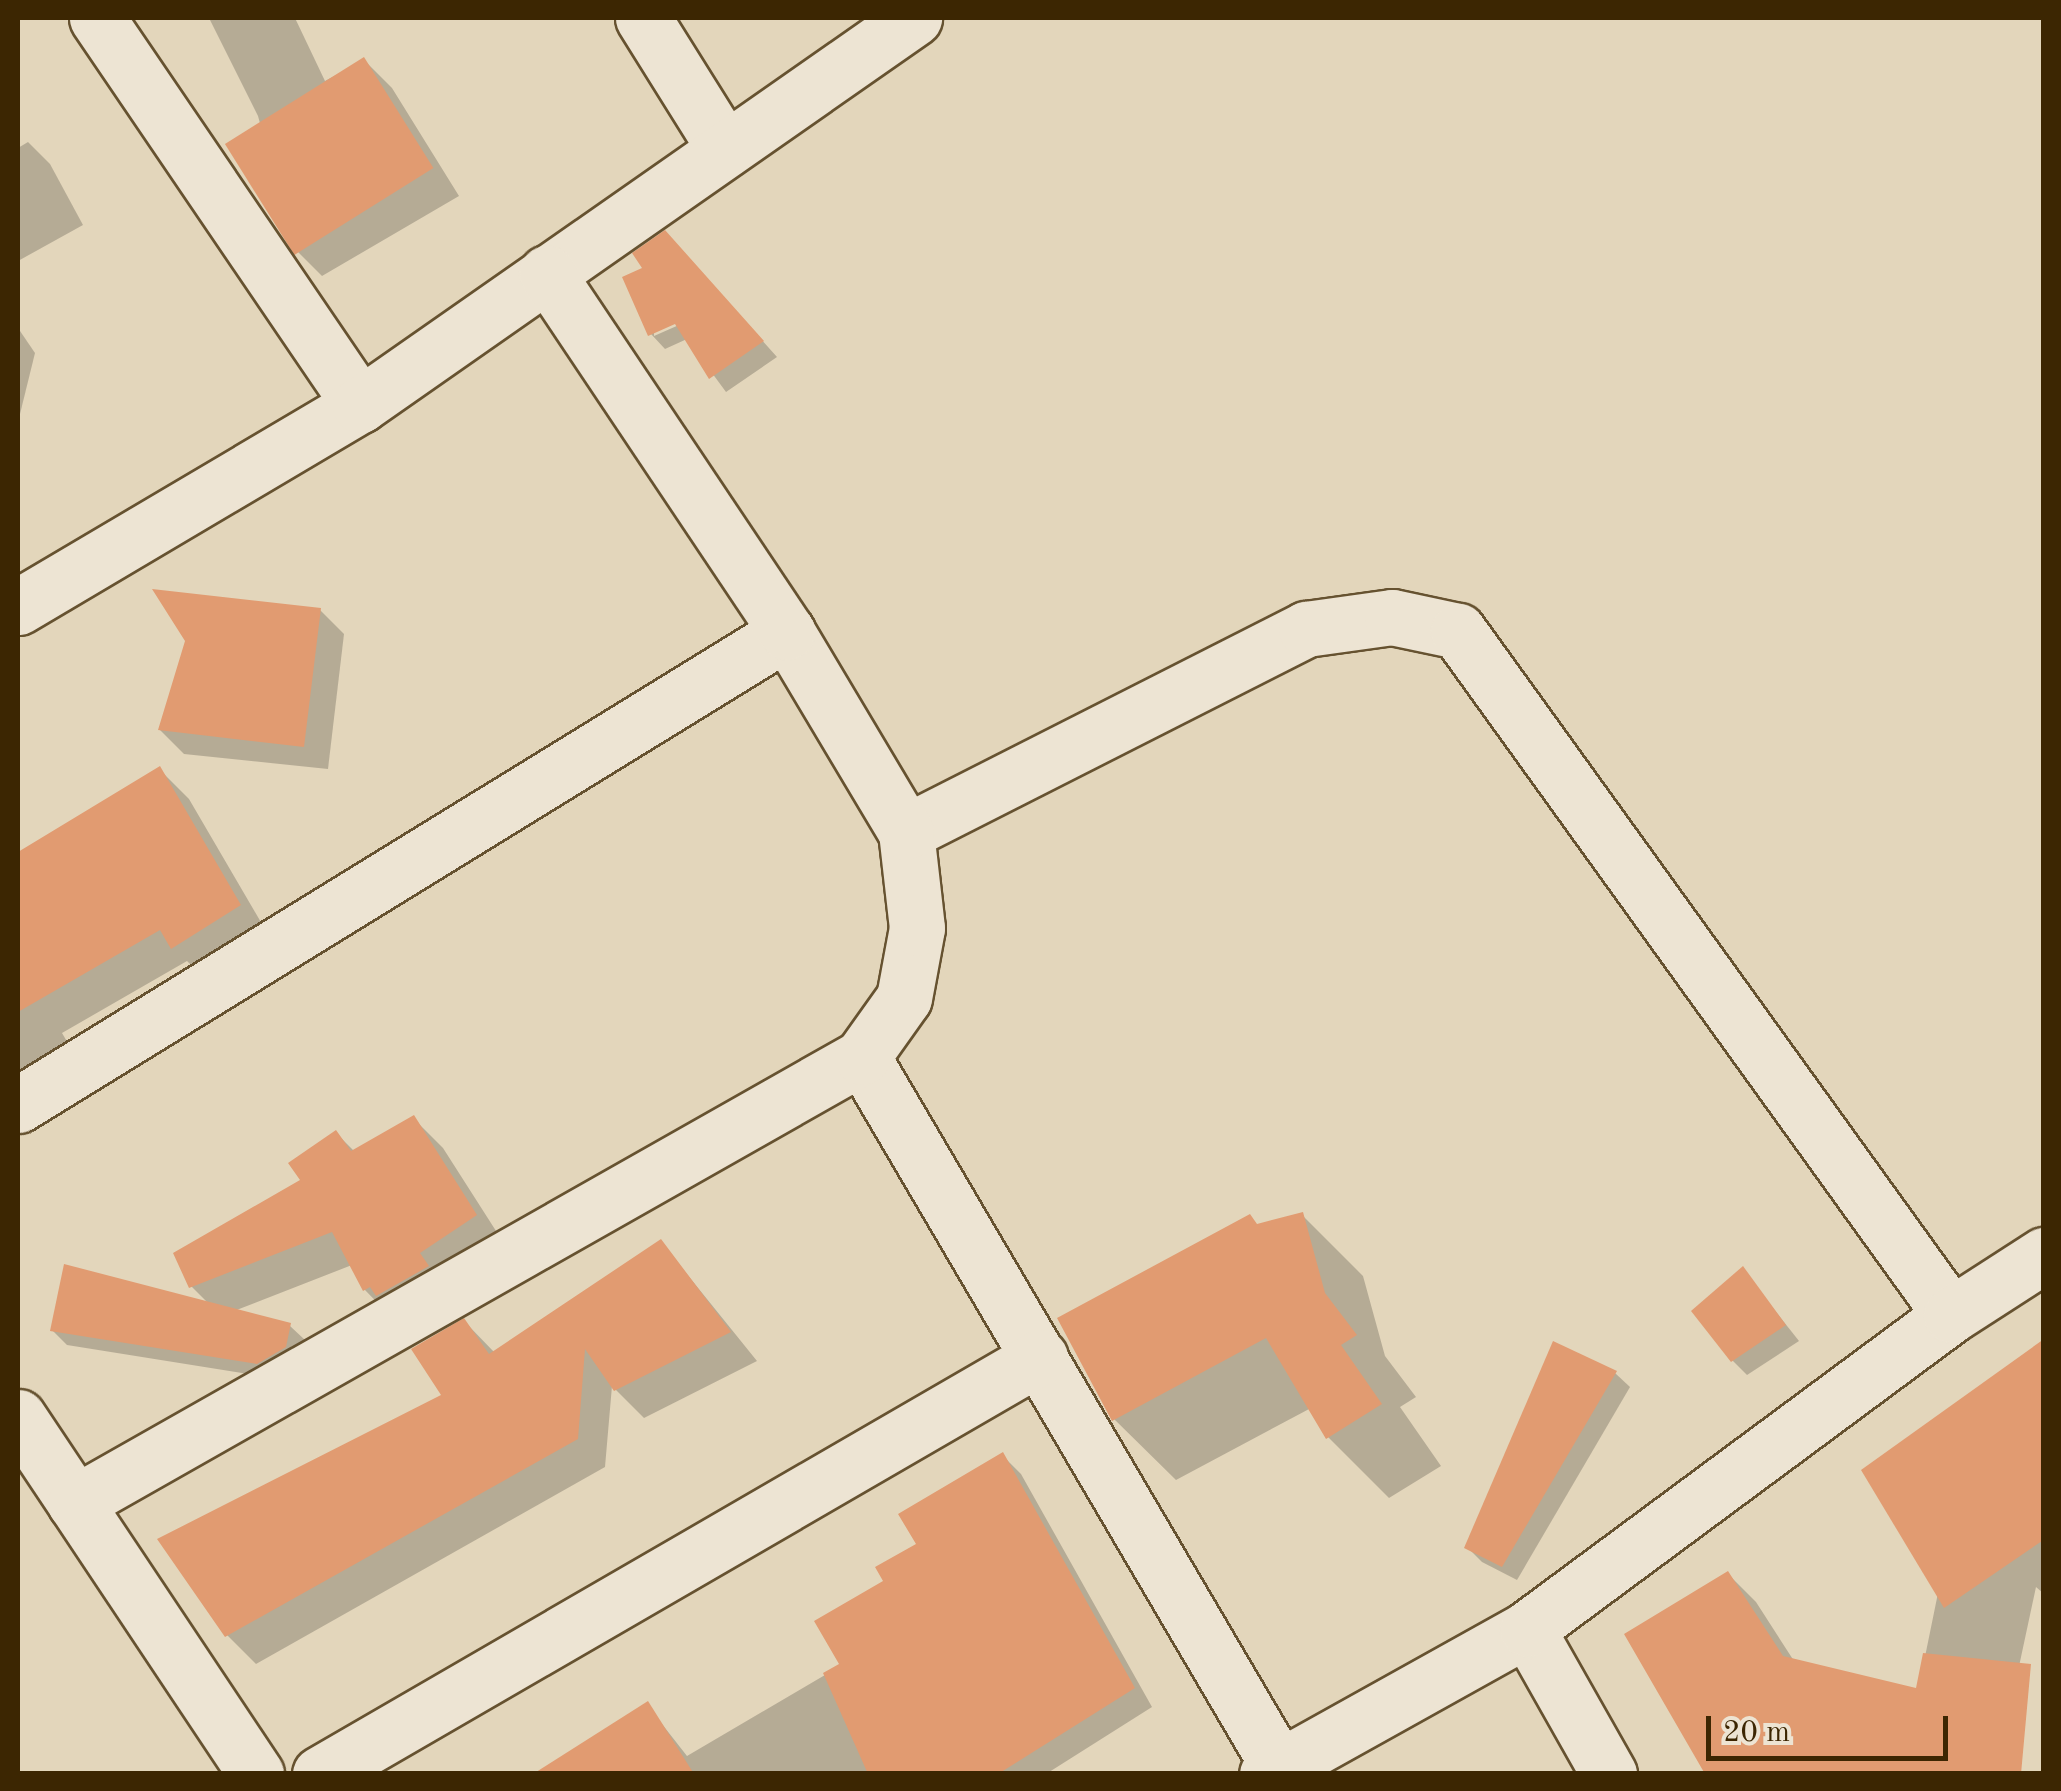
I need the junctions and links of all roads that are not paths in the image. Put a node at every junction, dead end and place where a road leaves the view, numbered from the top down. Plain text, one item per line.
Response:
1 (97, 18) edge
2 (643, 18) edge
3 (914, 18) edge
4 (726, 149) junction
5 (547, 273) junction
6 (360, 405) junction
7 (18, 608) edge
8 (787, 632) junction
9 (906, 832) junction
10 (862, 1057) junction
11 (18, 1106) edge
12 (2044, 1255) edge
13 (1951, 1315) junction
14 (1040, 1357) junction
15 (18, 1417) edge
16 (74, 1502) junction
17 (1527, 1629) junction
18 (1273, 1770) edge
19 (256, 1774) edge
20 (320, 1774) edge
21 (1609, 1774) edge

1 - 6 street
2 - 4 street
3 - 4 street
4 - 5 street
5 - 6 street
5 - 8 street
6 - 7 street
8 - 9 street
8 - 11 street
9 - 10 street
9 - 13 street
10 - 14 street
10 - 16 street
12 - 13 street
13 - 17 street
14 - 18 street
14 - 20 street
15 - 16 street
16 - 19 street
17 - 18 street
17 - 21 street

